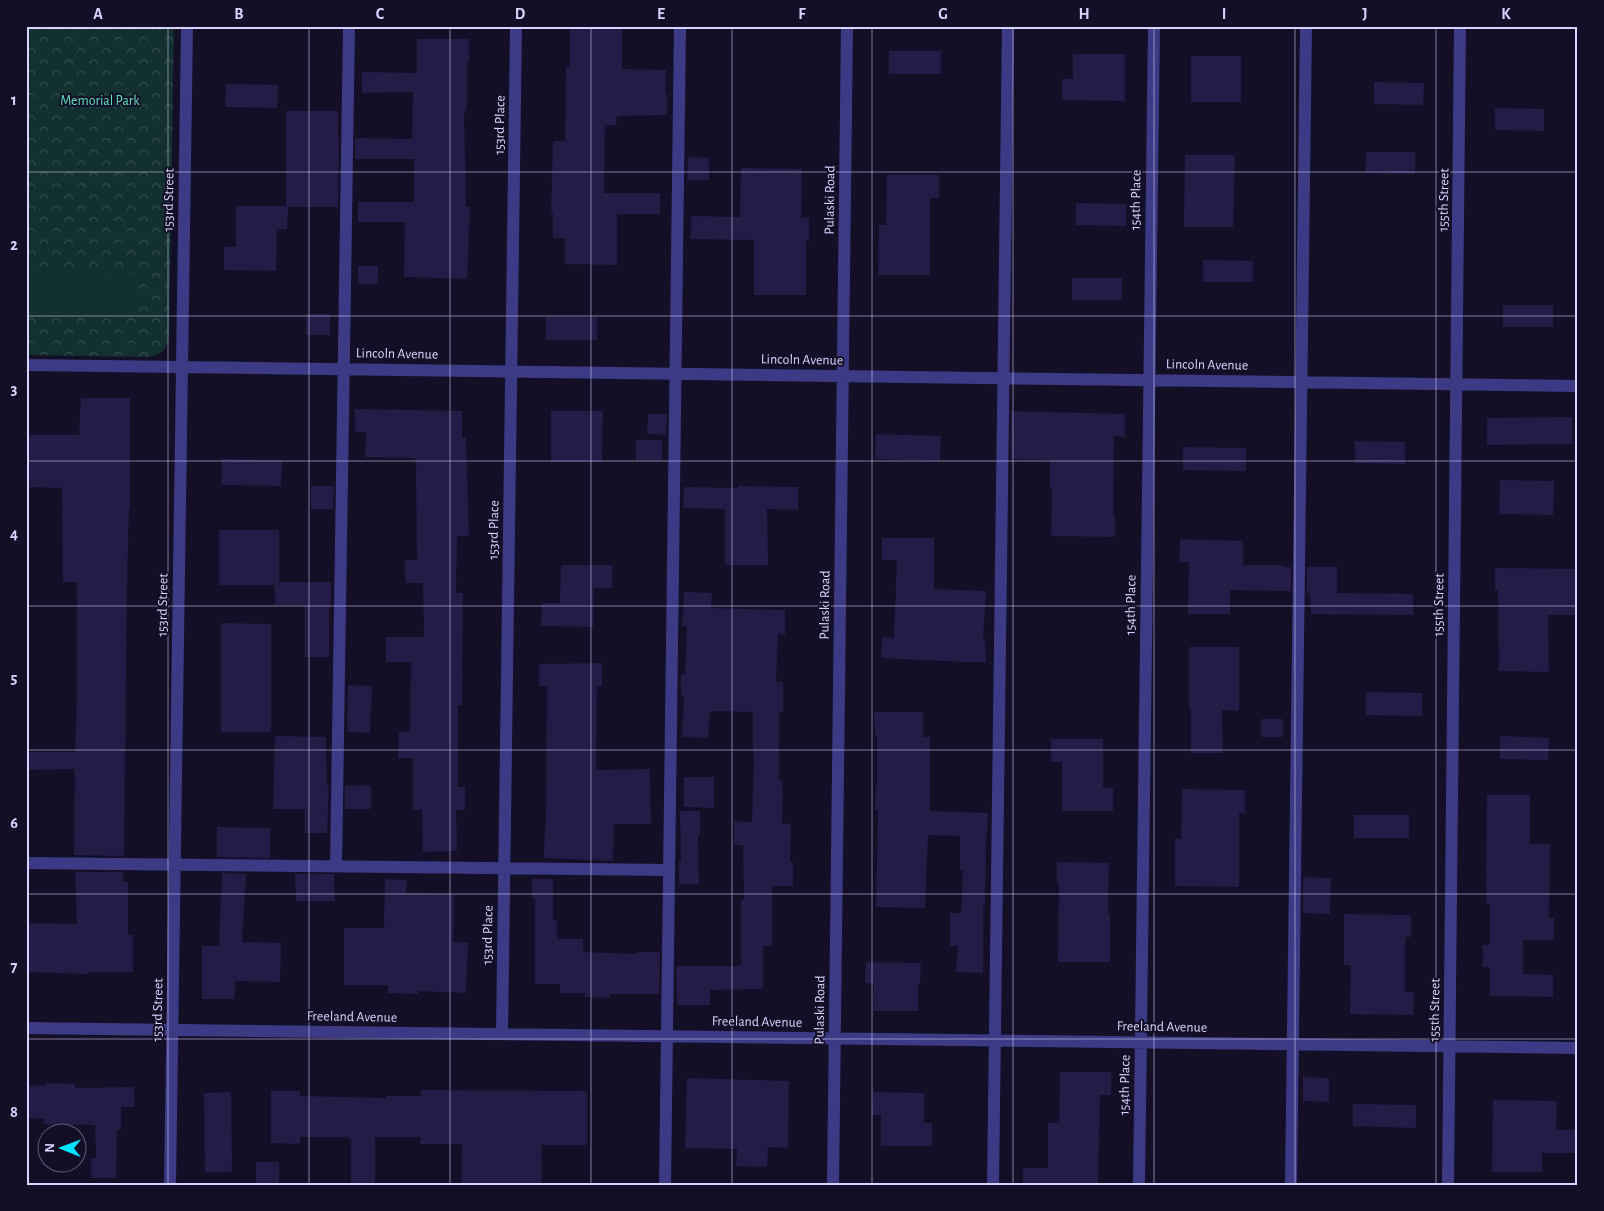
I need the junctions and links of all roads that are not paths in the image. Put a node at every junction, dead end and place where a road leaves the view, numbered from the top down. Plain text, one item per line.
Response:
1 (186, 26) edge
2 (349, 26) edge
3 (516, 26) edge
4 (680, 26) edge
5 (846, 26) edge
6 (1008, 26) edge
7 (1154, 26) edge
8 (1306, 26) edge
9 (1460, 26) edge
10 (26, 365) edge
11 (182, 367) junction
12 (344, 369) junction
13 (512, 371) junction
14 (676, 373) junction
15 (843, 375) junction
16 (1003, 377) junction
17 (1149, 380) junction
18 (1302, 382) junction
19 (1457, 384) junction
20 (1578, 386) edge
21 (26, 863) edge
22 (175, 864) junction
23 (336, 866) junction
24 (504, 868) junction
25 (669, 870) junction
26 (26, 1028) edge
27 (172, 1030) junction
28 (502, 1034) junction
29 (667, 1036) junction
30 (834, 1038) junction
31 (994, 1040) junction
32 (1141, 1042) junction
33 (1293, 1044) junction
34 (1449, 1046) junction
35 (1578, 1048) edge
36 (170, 1185) edge
37 (665, 1185) edge
38 (833, 1185) edge
39 (993, 1185) edge
40 (1139, 1185) edge
41 (1291, 1185) edge
42 (1448, 1185) edge

1 - 11 street, 153rd Street
2 - 12 street
3 - 13 street, 153rd Place
4 - 14 street
5 - 15 street, Pulaski Road
6 - 16 street
7 - 17 street, 154th Place
8 - 18 street
9 - 19 street, 155th Street
10 - 11 street, Lincoln Avenue
11 - 12 street, Lincoln Avenue
11 - 22 street, 153rd Street
12 - 13 street, Lincoln Avenue
12 - 23 street
13 - 14 street, Lincoln Avenue
13 - 24 street, 153rd Place
14 - 15 street, Lincoln Avenue
14 - 25 street
15 - 16 street, Lincoln Avenue
15 - 30 street, Pulaski Road
16 - 17 street, Lincoln Avenue
16 - 31 street
17 - 18 street, Lincoln Avenue
17 - 32 street, 154th Place
18 - 19 street, Lincoln Avenue
18 - 33 street
19 - 20 street, Lincoln Avenue
19 - 34 street, 155th Street
21 - 22 street
22 - 23 street
22 - 27 street, 153rd Street
23 - 24 street
24 - 25 street
24 - 28 street, 153rd Place
25 - 29 street
26 - 27 street, Freeland Avenue
27 - 28 street, Freeland Avenue
27 - 36 street, 153rd Street
28 - 29 street, Freeland Avenue
29 - 30 street, Freeland Avenue
29 - 37 street
30 - 31 street, Freeland Avenue
30 - 38 street, Pulaski Road
31 - 32 street, Freeland Avenue
31 - 39 street
32 - 33 street, Freeland Avenue
32 - 40 street, 154th Place
33 - 34 street, Freeland Avenue
33 - 41 street
34 - 35 street, Freeland Avenue
34 - 42 street, 155th Street

